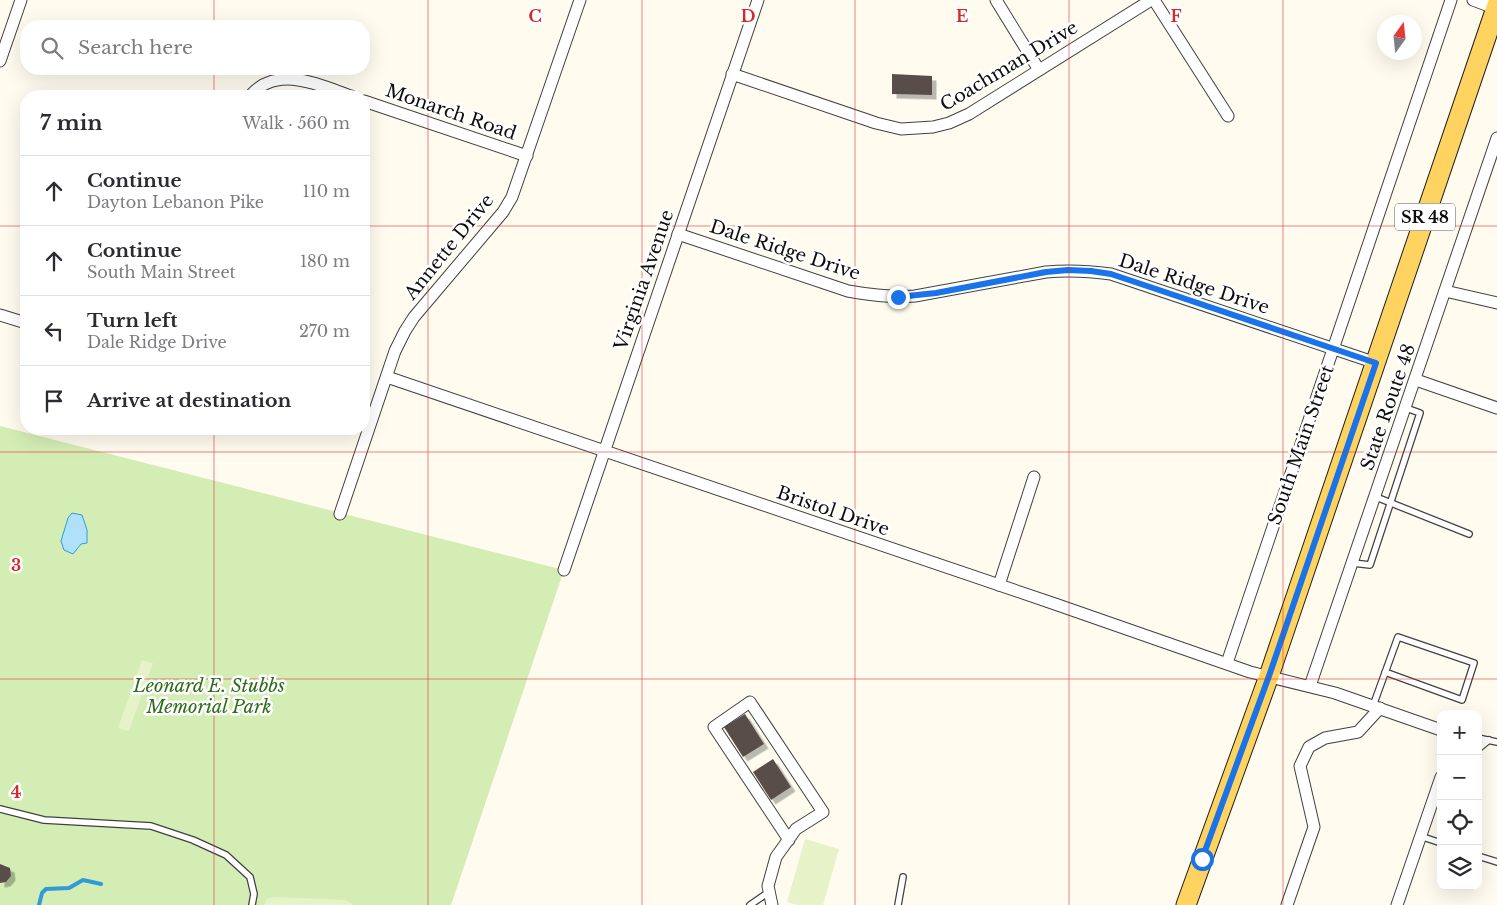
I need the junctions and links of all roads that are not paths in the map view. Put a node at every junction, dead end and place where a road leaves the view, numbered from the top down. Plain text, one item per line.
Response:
1 (21, 0) edge
2 (580, 0) edge
3 (758, 0) edge
4 (996, 0) edge
5 (1152, 0) edge
6 (1452, 0) edge
7 (1473, 0) edge
8 (1497, 8) edge
9 (0, 60) edge
10 (1039, 70) junction
11 (732, 74) junction
12 (258, 90) edge
13 (333, 90) edge
14 (370, 103) edge
15 (1228, 116) dead end
16 (1497, 138) edge
17 (527, 156) junction
18 (678, 234) junction
19 (1445, 291) junction
20 (1497, 303) edge
21 (0, 315) edge
22 (20, 321) edge
23 (1333, 349) junction
24 (1376, 363) junction
25 (387, 377) junction
26 (1416, 380) junction
27 (1406, 408) junction
28 (1497, 408) edge
29 (370, 427) edge
30 (367, 435) edge
31 (605, 451) junction
32 (1034, 477) dead end
33 (1376, 497) junction
34 (1390, 504) junction
35 (340, 514) dead end
36 (1469, 534) dead end
37 (1353, 563) junction
38 (564, 570) dead end
39 (999, 586) junction
40 (1227, 663) junction
41 (1385, 672) junction
42 (1269, 676) junction
43 (1310, 686) junction
44 (1376, 707) junction
45 (1437, 729) edge
46 (1482, 739) edge
47 (1489, 740) junction
48 (1497, 742) edge
49 (1482, 746) edge
50 (1437, 789) edge
51 (0, 809) edge
52 (1420, 836) junction
53 (789, 840) junction
54 (1437, 842) edge
55 (1482, 857) edge
56 (1497, 862) edge
57 (903, 877) dead end
58 (769, 892) junction
59 (252, 905) edge
60 (750, 905) edge
61 (772, 905) edge
62 (898, 905) edge
63 (1186, 905) edge
64 (1287, 905) edge
65 (1397, 905) edge

1 - 9 street
2 - 17 street, Annette Drive
3 - 11 street, Virginia Avenue
4 - 10 street
5 - 10 street, Coachman Drive
5 - 15 street
6 - 23 street, South Main Street
7 - 8 street
8 - 24 main road, SR 48
10 - 11 street, Coachman Drive
11 - 18 street, Virginia Avenue
12 - 13 street
14 - 17 street, Monarch Road
16 - 19 street, State Route 48
17 - 25 street, Annette Drive
18 - 23 street, Dale Ridge Drive
18 - 31 street, Virginia Avenue
19 - 20 street
19 - 26 street, State Route 48
21 - 22 street
23 - 24 street, Dale Ridge Drive
23 - 40 street, South Main Street
24 - 42 main road, SR 48
25 - 29 street, Annette Drive
25 - 31 street, Bristol Drive
26 - 27 street, State Route 48
26 - 28 street
27 - 33 street, State Route 48
27 - 34 lane
30 - 35 street, Annette Drive
31 - 38 street, Virginia Avenue
31 - 39 street, Bristol Drive
32 - 39 street
33 - 34 lane
33 - 37 street, State Route 48
34 - 36 lane
34 - 37 lane
37 - 43 street, State Route 48
39 - 40 street, Bristol Drive
40 - 42 street, Bristol Drive
41 - 41 lane
41 - 44 lane
42 - 43 street, Bristol Drive
42 - 63 main road, SR 48
43 - 44 street, Bristol Drive
44 - 45 street, Bristol Drive
44 - 64 street
46 - 47 lane
47 - 48 lane
47 - 49 lane
50 - 52 street
51 - 59 lane
52 - 54 lane
52 - 65 street
53 - 53 street
53 - 58 street
55 - 56 lane
57 - 62 lane
58 - 60 lane
58 - 61 street

